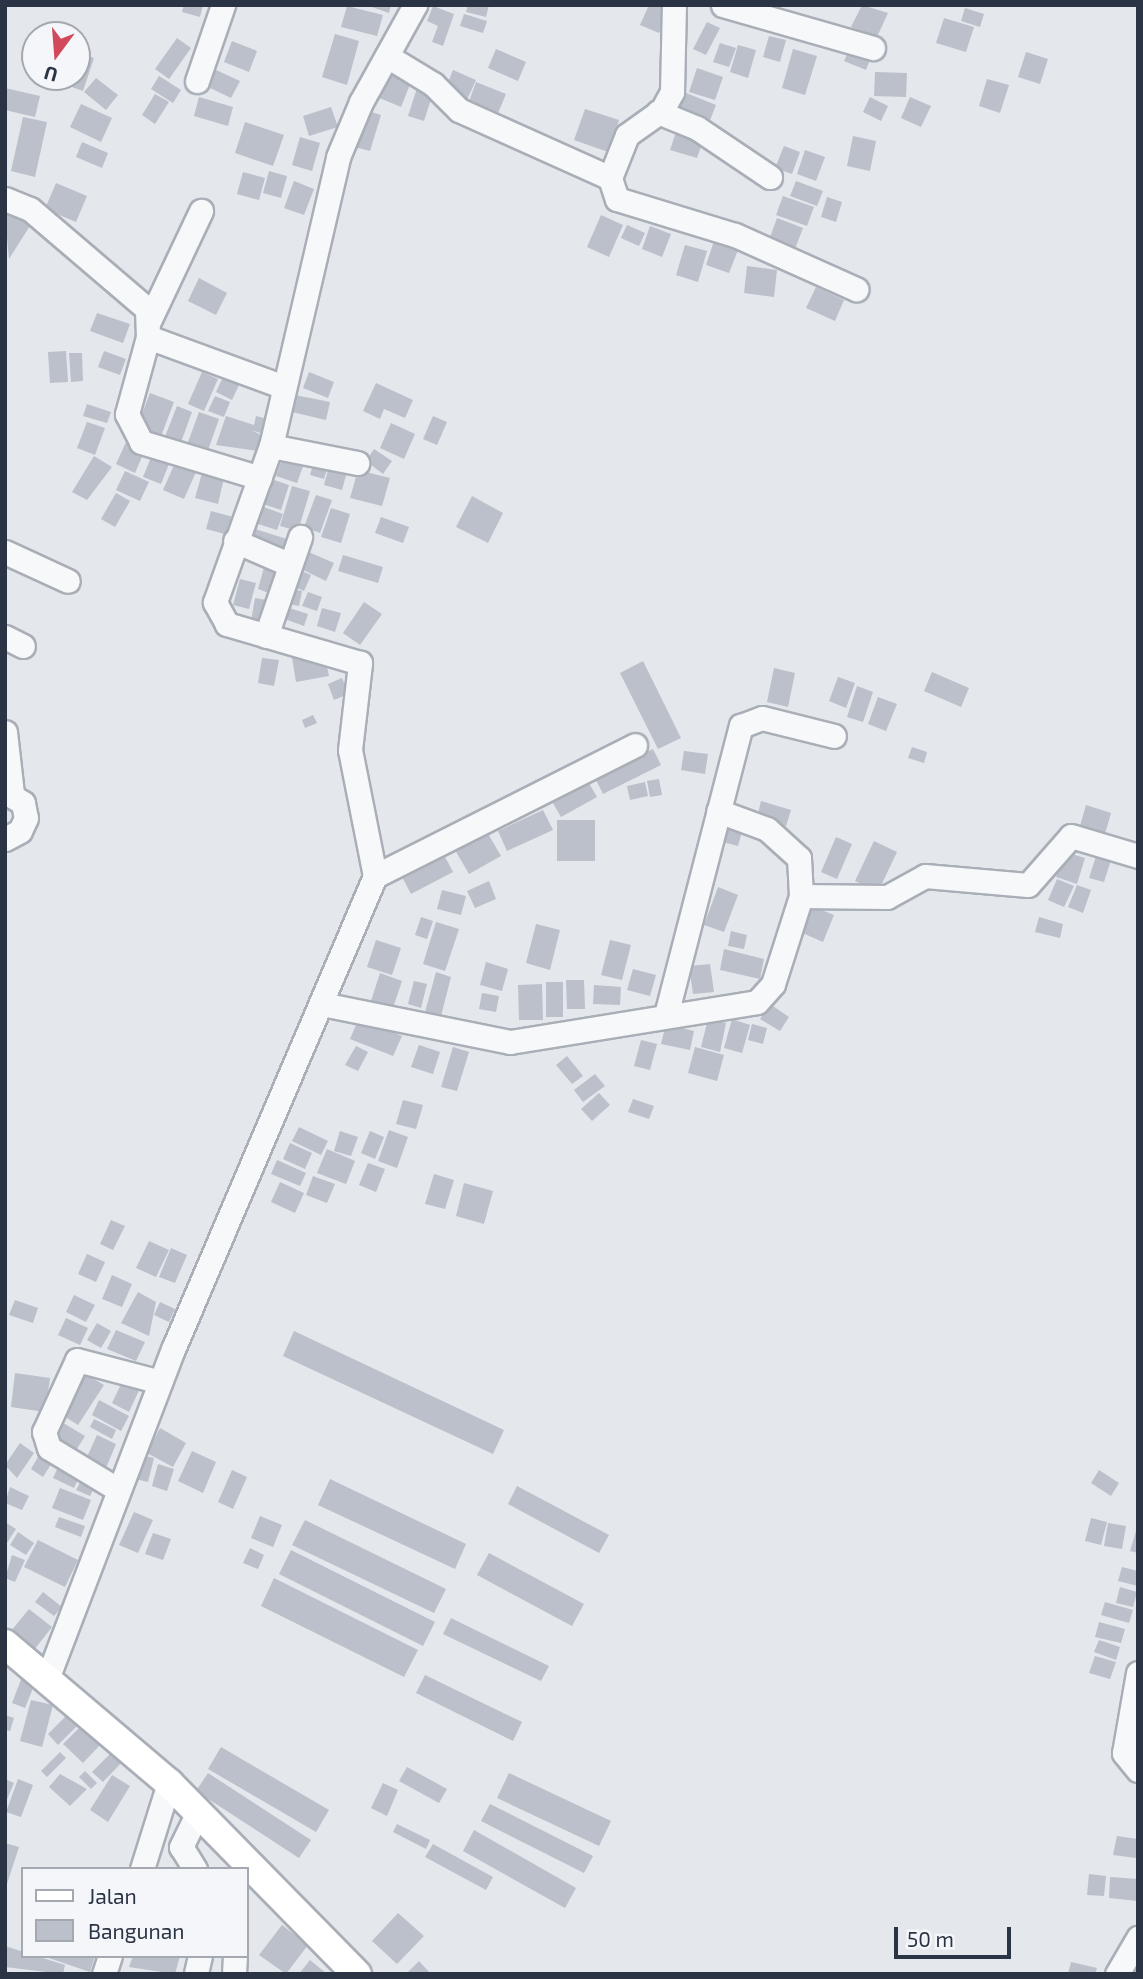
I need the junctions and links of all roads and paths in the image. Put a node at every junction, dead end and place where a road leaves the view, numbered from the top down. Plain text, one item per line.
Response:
1 (223, 5) edge
2 (415, 5) edge
3 (674, 5) edge
4 (723, 5) edge
5 (873, 48) dead end
6 (387, 56) junction
7 (197, 81) dead end
8 (658, 112) junction
9 (770, 177) dead end
10 (610, 178) junction
11 (5, 199) edge
12 (201, 211) dead end
13 (856, 289) dead end
14 (149, 329) junction
15 (284, 387) junction
16 (271, 446) junction
17 (357, 463) dead end
18 (260, 478) junction
19 (300, 537) dead end
20 (236, 541) junction
21 (5, 552) edge
22 (286, 564) junction
23 (68, 581) dead end
24 (266, 636) junction
25 (5, 732) edge
26 (834, 736) dead end
27 (635, 745) dead end
28 (9, 792) edge
29 (718, 811) junction
30 (6, 840) edge
31 (1138, 856) edge
32 (375, 876) junction
33 (801, 896) junction
34 (322, 1004) junction
35 (666, 1015) junction
36 (160, 1382) junction
37 (117, 1489) junction
38 (5, 1644) edge
39 (1138, 1674) edge
40 (47, 1679) junction
41 (1138, 1770) edge
42 (169, 1783) junction
43 (198, 1812) junction
44 (143, 1867) edge
45 (194, 1867) edge
46 (1138, 1938) edge
47 (357, 1974) edge
48 (1117, 1974) edge

1 - 7 street
2 - 6 street
3 - 8 street
4 - 5 street
6 - 10 street
6 - 15 street
8 - 9 street
8 - 10 street
10 - 13 street
11 - 14 street
12 - 14 street
14 - 15 street
14 - 18 street
15 - 16 street
16 - 17 street
16 - 18 street
18 - 20 street
19 - 22 street
20 - 22 street
20 - 24 street
21 - 23 street
22 - 24 street
24 - 32 street
25 - 28 street
26 - 29 street
27 - 32 street
28 - 30 street
29 - 33 street
29 - 35 street
31 - 33 street
32 - 34 street
33 - 35 street
34 - 35 street
34 - 36 street
36 - 37 street
36 - 37 street
37 - 40 street
38 - 40 main road
39 - 41 street
40 - 42 main road
42 - 43 main road
42 - 44 street
43 - 45 street
43 - 47 main road
46 - 48 street

